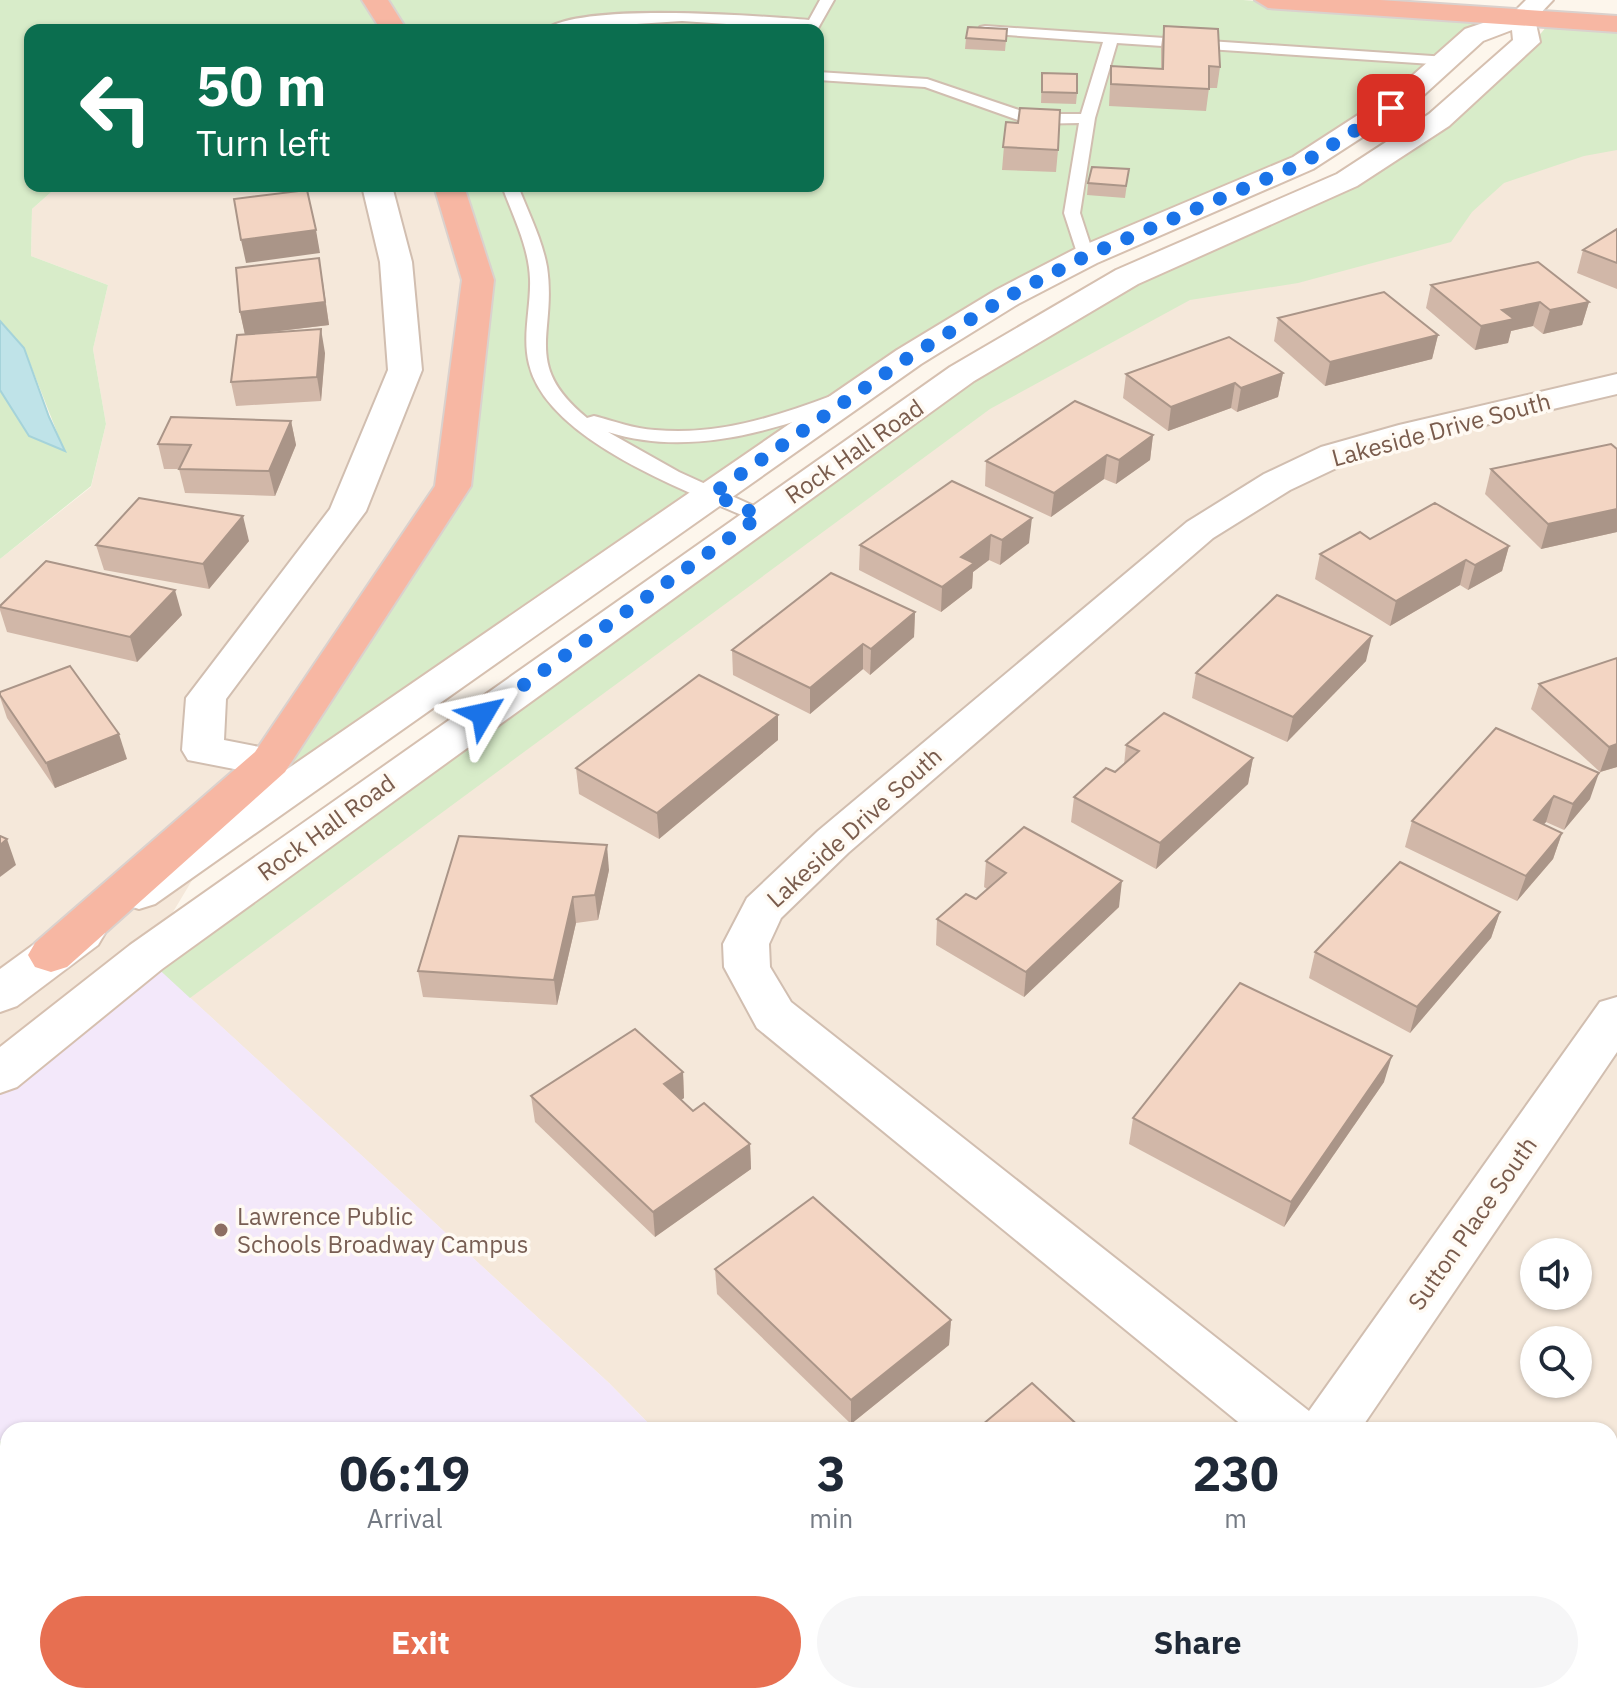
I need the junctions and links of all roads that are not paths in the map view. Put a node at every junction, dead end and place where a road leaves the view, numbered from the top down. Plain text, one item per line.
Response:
1 (375, 0) edge
2 (827, 0) edge
3 (1268, 0) edge
4 (1603, 0) edge
5 (1617, 1) edge
6 (1531, 9) edge
7 (390, 24) edge
8 (577, 24) edge
9 (774, 24) edge
10 (813, 24) edge
11 (1617, 24) edge
12 (985, 30) edge
13 (1111, 38) junction
14 (1447, 61) junction
15 (824, 76) edge
16 (1087, 118) junction
17 (378, 192) edge
18 (451, 192) edge
19 (512, 192) edge
20 (1086, 256) junction
21 (1617, 384) edge
22 (859, 391) junction
23 (557, 401) junction
24 (712, 494) junction
25 (760, 516) junction
26 (270, 762) junction
27 (51, 955) junction
28 (0, 994) edge
29 (1617, 1015) edge
30 (0, 1074) edge
31 (1280, 1422) edge
32 (1334, 1422) edge

1 - 7 highway
2 - 10 lane
3 - 6 highway
4 - 5 highway
6 - 11 highway
6 - 14 main road, Rock Hall Road
6 - 25 main road, Rock Hall Road
8 - 9 lane
12 - 13 lane
13 - 14 lane
13 - 16 lane
14 - 20 main road, Rock Hall Road
15 - 16 lane
16 - 20 lane
17 - 26 main road
18 - 26 highway
19 - 23 lane
20 - 22 main road, Rock Hall Road
21 - 31 main road, Lakeside Drive South
22 - 23 lane
22 - 24 main road, Rock Hall Road
23 - 24 lane
24 - 25 lane
24 - 27 main road, Rock Hall Road
25 - 30 main road, Rock Hall Road
26 - 27 highway
27 - 28 main road, Rock Hall Road
29 - 32 main road, Sutton Place South

